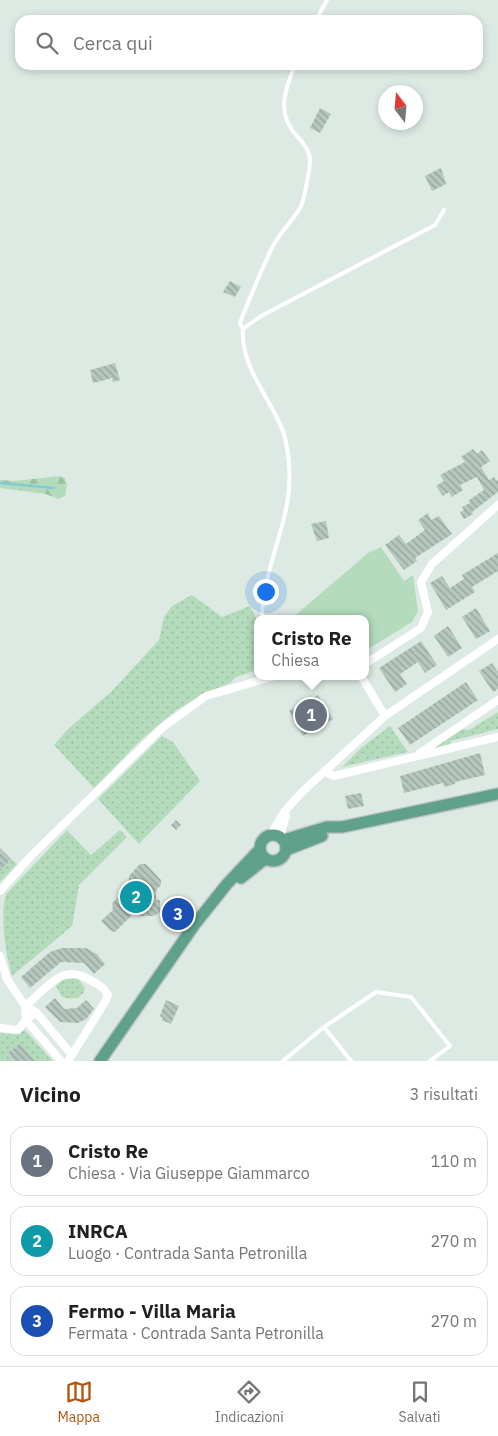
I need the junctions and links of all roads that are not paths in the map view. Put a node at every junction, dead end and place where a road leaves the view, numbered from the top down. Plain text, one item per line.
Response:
1 (327, 0) edge
2 (319, 15) edge
3 (294, 70) edge
4 (444, 210) dead end
5 (243, 329) junction
6 (498, 505) edge
7 (262, 615) edge
8 (498, 639) edge
9 (369, 661) edge
10 (261, 680) edge
11 (363, 680) edge
12 (498, 700) edge
13 (384, 716) junction
14 (498, 736) edge
15 (414, 757) junction
16 (324, 770) junction
17 (498, 794) edge
18 (280, 840) junction
19 (262, 855) junction
20 (0, 890) edge
21 (0, 956) edge
22 (25, 1006) junction
23 (36, 1012) junction
24 (26, 1020) junction
25 (324, 1027) junction
26 (0, 1028) edge
27 (70, 1058) edge
28 (60, 1061) edge
29 (100, 1061) edge
30 (282, 1061) edge
31 (351, 1061) edge
32 (430, 1061) edge

1 - 2 lane
3 - 5 lane
4 - 5 lane
5 - 7 lane
6 - 9 street
8 - 13 street
10 - 20 street
11 - 13 street
12 - 15 street
13 - 16 street
14 - 15 street
15 - 16 street
16 - 18 street
17 - 18 main road
18 - 19 main road
18 - 19 main road
19 - 29 main road
21 - 22 street
22 - 23 street
22 - 24 street
22 - 27 street
23 - 24 street
23 - 27 street
24 - 26 street
24 - 28 street
25 - 30 lane
25 - 31 lane
25 - 32 lane

